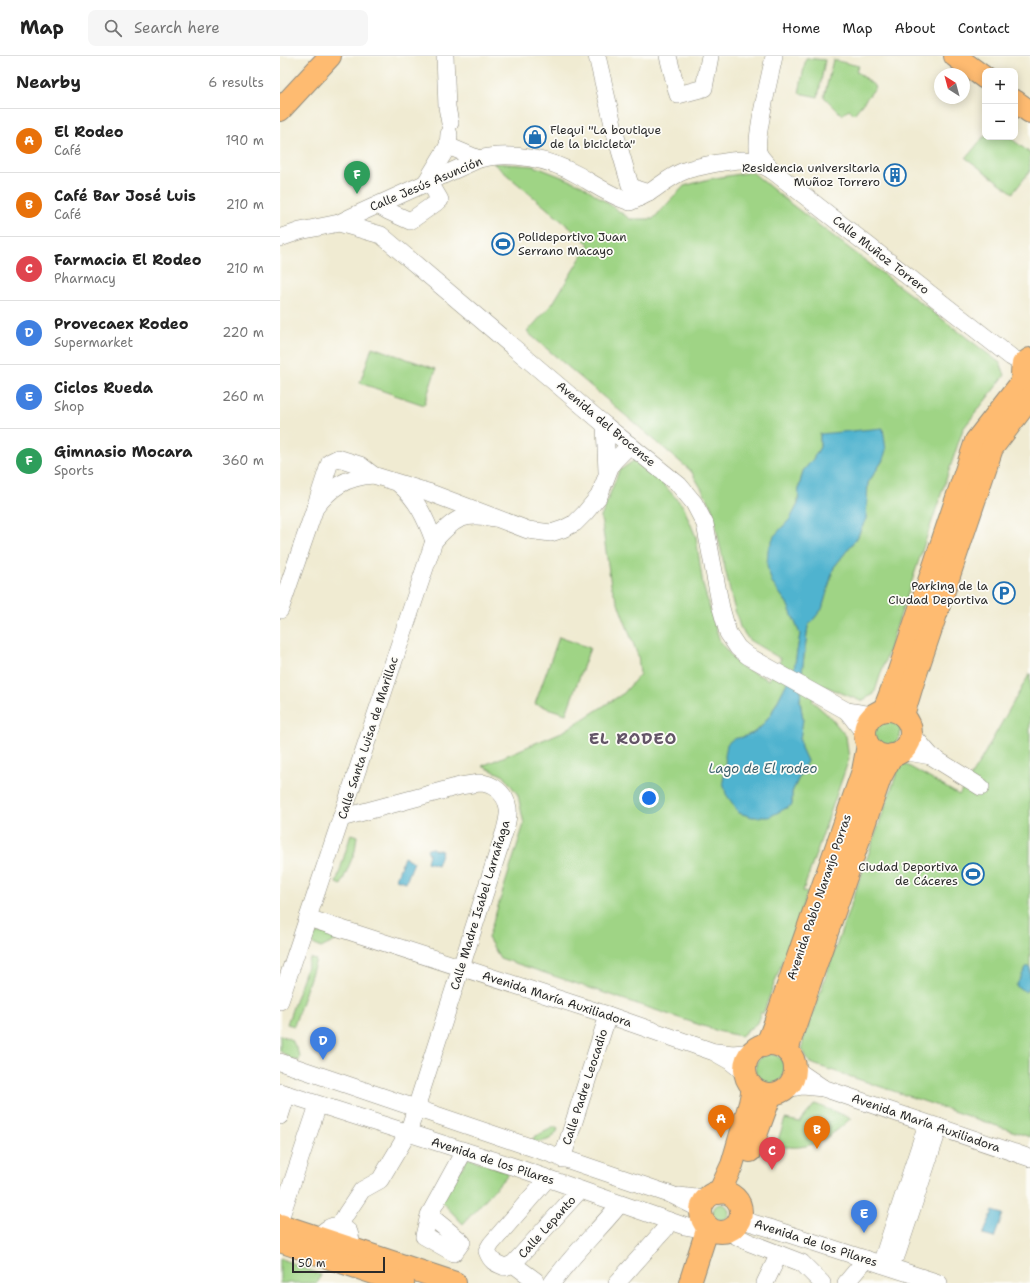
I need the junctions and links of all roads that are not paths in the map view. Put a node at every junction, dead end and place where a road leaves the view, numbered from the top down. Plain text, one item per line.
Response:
1 (330, 56) edge
2 (445, 56) edge
3 (598, 56) edge
4 (668, 56) edge
5 (710, 56) edge
6 (774, 56) edge
7 (955, 56) edge
8 (982, 76) edge
9 (1018, 102) edge
10 (280, 110) edge
11 (1030, 112) edge
12 (449, 134) junction
13 (759, 137) junction
14 (479, 159) junction
15 (732, 161) junction
16 (773, 171) junction
17 (425, 184) junction
18 (649, 193) junction
19 (378, 205) junction
20 (339, 223) junction
21 (280, 238) edge
22 (1027, 378) edge
23 (605, 425) junction
24 (630, 445) junction
25 (373, 475) junction
26 (607, 476) junction
27 (397, 483) junction
28 (315, 508) junction
29 (494, 518) junction
30 (434, 541) junction
31 (280, 610) edge
32 (887, 732) junction
33 (981, 787) dead end
34 (342, 818) junction
35 (308, 918) junction
36 (461, 968) junction
37 (280, 1001) edge
38 (602, 1013) junction
39 (758, 1049) junction
40 (714, 1052) junction
41 (791, 1058) junction
42 (280, 1062) edge
43 (764, 1086) junction
44 (823, 1088) junction
45 (283, 1093) edge
46 (318, 1105) junction
47 (415, 1108) junction
48 (280, 1116) edge
49 (933, 1125) junction
50 (408, 1133) junction
51 (464, 1151) junction
52 (557, 1157) junction
53 (1030, 1158) edge
54 (547, 1179) junction
55 (580, 1190) junction
56 (620, 1204) junction
57 (429, 1214) dead end
58 (719, 1215) junction
59 (280, 1219) edge
60 (669, 1221) junction
61 (280, 1225) edge
62 (340, 1225) junction
63 (319, 1237) junction
64 (280, 1241) edge
65 (353, 1248) junction
66 (779, 1254) junction
67 (513, 1264) junction
68 (880, 1264) junction
69 (544, 1282) edge
70 (403, 1283) edge
71 (455, 1283) edge
72 (617, 1283) edge
73 (690, 1283) edge
74 (703, 1283) edge
75 (765, 1283) edge
76 (822, 1283) edge
77 (846, 1283) edge
78 (939, 1283) edge

1 - 10 main road
2 - 12 street
3 - 18 street
4 - 5 street
6 - 13 street
7 - 8 main road
9 - 11 main road
12 - 14 street
12 - 17 street
13 - 15 street
13 - 16 street, Calle Muñoz Torrero
14 - 17 street, Calle Jesús Asunción
14 - 18 street, Calle Jesús Asunción
15 - 16 street
15 - 18 street
16 - 22 street, Calle Muñoz Torrero
17 - 19 street, Calle Jesús Asunción
17 - 19 street
19 - 20 street, Calle Jesús Asunción
20 - 21 street, Avenida del Brocense
20 - 23 street, Avenida del Brocense
22 - 32 main road, Avenida Pablo Naranjo Porras
23 - 24 street, Avenida del Brocense
23 - 26 street
24 - 26 street
24 - 32 street, Avenida del Brocense
25 - 27 street
25 - 28 street
25 - 28 street
26 - 29 street
27 - 29 street
27 - 30 street
28 - 31 street
29 - 30 street, Calle Santa Luisa de Marillac
30 - 34 street, Calle Santa Luisa de Marillac
32 - 33 street, Avenida del Brocense
32 - 39 main road, Avenida Pablo Naranjo Porras
32 - 41 main road, Avenida Pablo Naranjo Porras
34 - 35 street, Calle Santa Luisa de Marillac
34 - 36 street, Calle Madre Isabel Larrañaga
35 - 36 street, Avenida María Auxiliadora
35 - 37 street, Calle Santa Luisa de Marillac
36 - 38 street, Avenida María Auxiliadora
36 - 47 street, Calle Madre Isabel Larrañaga
38 - 40 street, Avenida María Auxiliadora
38 - 52 street, Calle Padre Leocadio
39 - 40 street, Avenida María Auxiliadora
39 - 41 main road
39 - 43 main road
40 - 43 street, Avenida María Auxiliadora
41 - 43 main road
41 - 44 street, Avenida María Auxiliadora
42 - 47 street, Avenida de los Pilares
43 - 44 street, Avenida María Auxiliadora
43 - 58 main road
44 - 49 street, Avenida María Auxiliadora
45 - 46 street, Avenida de los Pilares
45 - 48 street
46 - 50 street, Avenida de los Pilares
46 - 59 street
47 - 50 street, Calle Madre Isabel Larrañaga
47 - 52 street, Avenida de los Pilares
49 - 53 street, Avenida María Auxiliadora
49 - 68 street
50 - 51 street, Avenida de los Pilares
50 - 62 street, Calle Madre Isabel Larrañaga
51 - 54 street, Avenida de los Pilares
51 - 57 street
52 - 58 street, Avenida de los Pilares
54 - 55 street, Avenida de los Pilares
54 - 67 street, Calle Lepanto
55 - 56 street, Avenida de los Pilares
55 - 67 street, Calle Lepanto
56 - 60 street, Avenida de los Pilares
56 - 69 street
58 - 60 street, Avenida de los Pilares
58 - 66 street, Avenida de los Pilares
58 - 68 street, Avenida de los Pilares
58 - 73 main road
58 - 74 main road
60 - 72 street
61 - 63 main road
62 - 63 street
62 - 65 street
63 - 65 main road
64 - 70 main road
65 - 71 main road
66 - 75 street
66 - 76 street, Avenida de los Pilares
67 - 69 street, Calle Lepanto
68 - 77 street
68 - 78 street, Avenida de los Pilares

